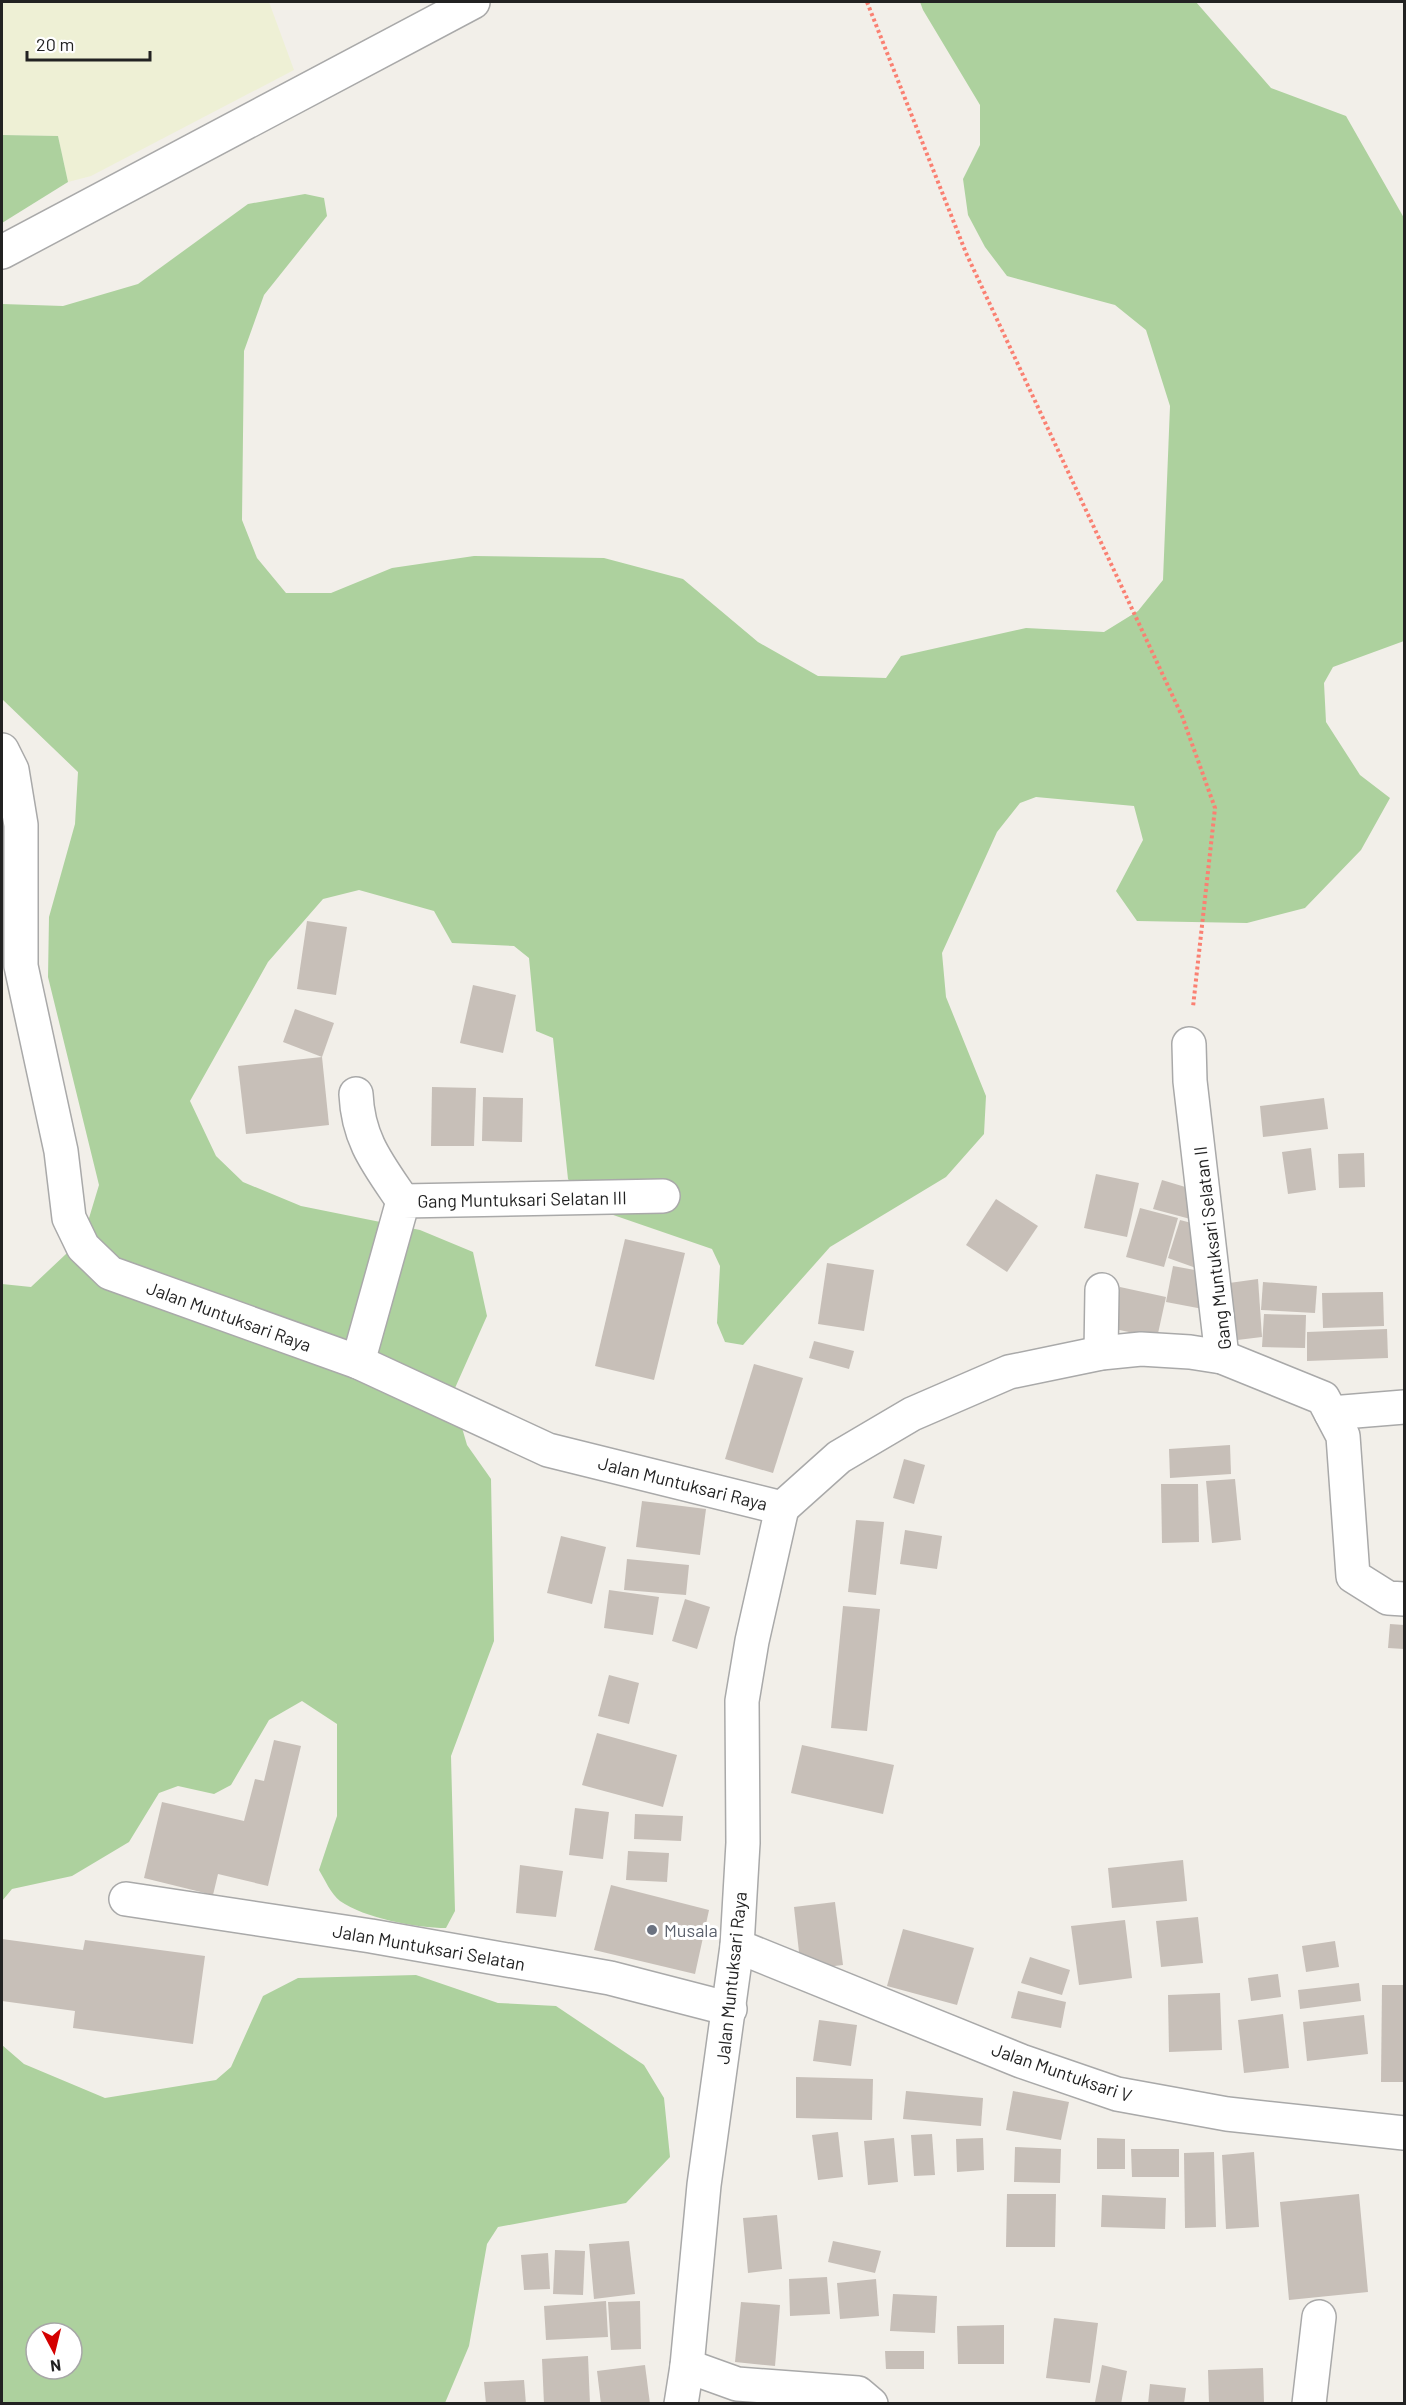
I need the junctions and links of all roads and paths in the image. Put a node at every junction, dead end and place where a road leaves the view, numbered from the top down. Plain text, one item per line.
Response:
1 (473, 2) edge
2 (867, 2) edge
3 (2, 252) edge
4 (2, 750) edge
5 (1190, 1044) joint
6 (356, 1094) dead end
7 (663, 1196) dead end
8 (403, 1202) junction
9 (1102, 1290) dead end
10 (1101, 1353) junction
11 (1222, 1357) junction
12 (358, 1362) junction
13 (1404, 1407) edge
14 (1331, 1413) junction
15 (782, 1508) junction
16 (1404, 1599) edge
17 (126, 1899) dead end
18 (737, 1946) junction
19 (730, 2008) junction
20 (1404, 2133) edge
21 (1319, 2317) dead end
22 (687, 2366) junction
23 (681, 2403) edge
24 (871, 2403) edge
25 (1310, 2403) edge

1 - 3 street
2 - 5 path
4 - 12 street, Jalan Muntuksari Raya
5 - 11 street, Gang Muntuksari Selatan II
6 - 8 street
7 - 8 street, Gang Muntuksari Selatan III
8 - 12 street, Gang Muntuksari Selatan III
9 - 10 street
10 - 11 street
10 - 15 street
11 - 14 street, Gang Muntuksari Selatan II
12 - 15 street, Jalan Muntuksari Raya
13 - 14 street
14 - 16 street, Gang Muntuksari Selatan II
15 - 18 street, Jalan Muntuksari Raya
17 - 19 street, Jalan Muntuksari Selatan
18 - 19 street, Jalan Muntuksari Raya
18 - 20 street, Jalan Muntuksari V
19 - 22 street, Jalan Muntuksari Raya
21 - 25 street
22 - 23 street, Jalan Muntuksari Raya
22 - 24 street

